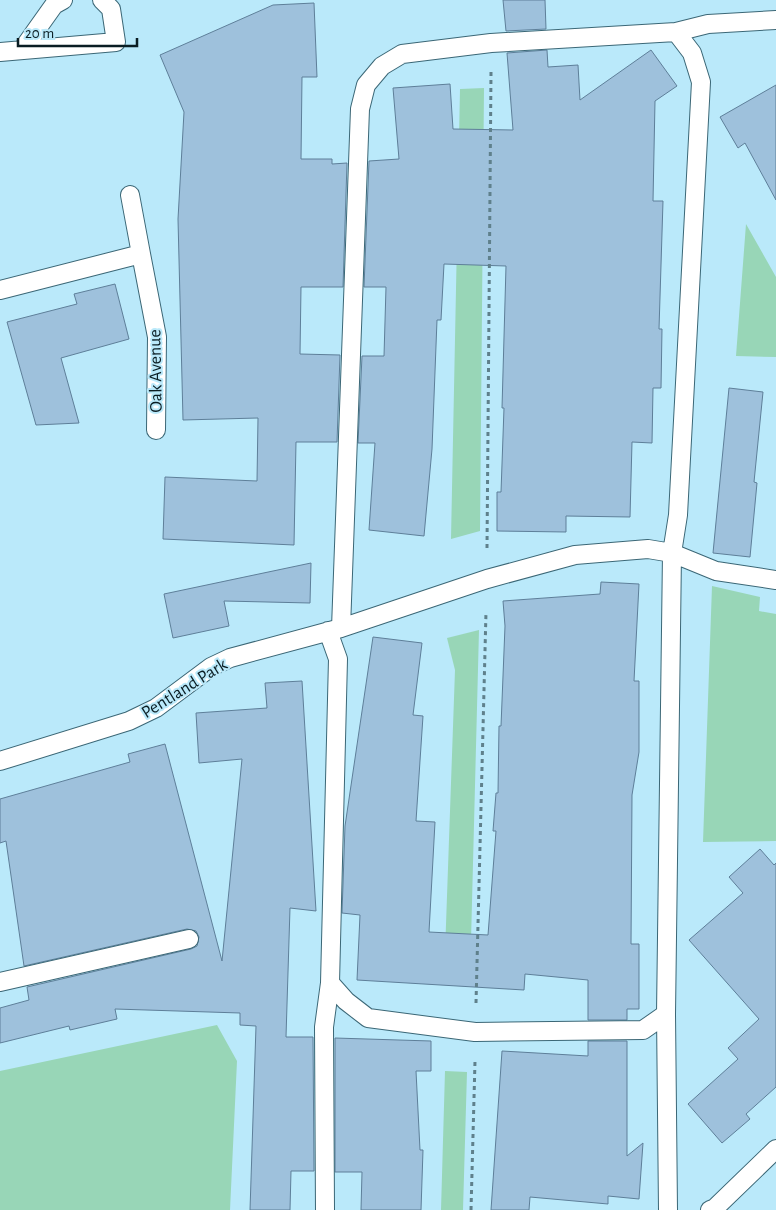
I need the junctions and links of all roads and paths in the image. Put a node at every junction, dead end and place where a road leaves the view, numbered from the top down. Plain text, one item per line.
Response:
1 (63, 0) edge
2 (102, 0) edge
3 (776, 20) edge
4 (676, 32) junction
5 (491, 44) junction
6 (22, 50) junction
7 (0, 52) edge
8 (130, 195) dead end
9 (141, 254) junction
10 (0, 290) edge
11 (156, 430) dead end
12 (672, 553) junction
13 (487, 579) junction
14 (776, 580) edge
15 (335, 629) junction
16 (0, 761) edge
17 (188, 939) dead end
18 (0, 982) edge
19 (330, 982) junction
20 (666, 1014) junction
21 (476, 1032) junction
22 (776, 1149) edge
23 (325, 1210) edge
24 (471, 1210) edge
25 (668, 1210) edge
26 (710, 1210) edge

1 - 6 lane
2 - 6 lane
3 - 4 lane
4 - 5 lane
4 - 12 lane
5 - 13 path
5 - 15 lane
6 - 7 lane
8 - 9 lane, Oak Avenue
9 - 10 lane
9 - 11 lane, Oak Avenue
12 - 13 lane, Pentland Park
12 - 14 lane, Pentland Park
12 - 20 lane
13 - 15 lane, Pentland Park
13 - 21 path
15 - 16 lane, Pentland Park
15 - 19 lane
17 - 18 lane
19 - 21 lane
19 - 23 lane
20 - 21 lane
20 - 25 lane
21 - 24 path
22 - 26 lane

